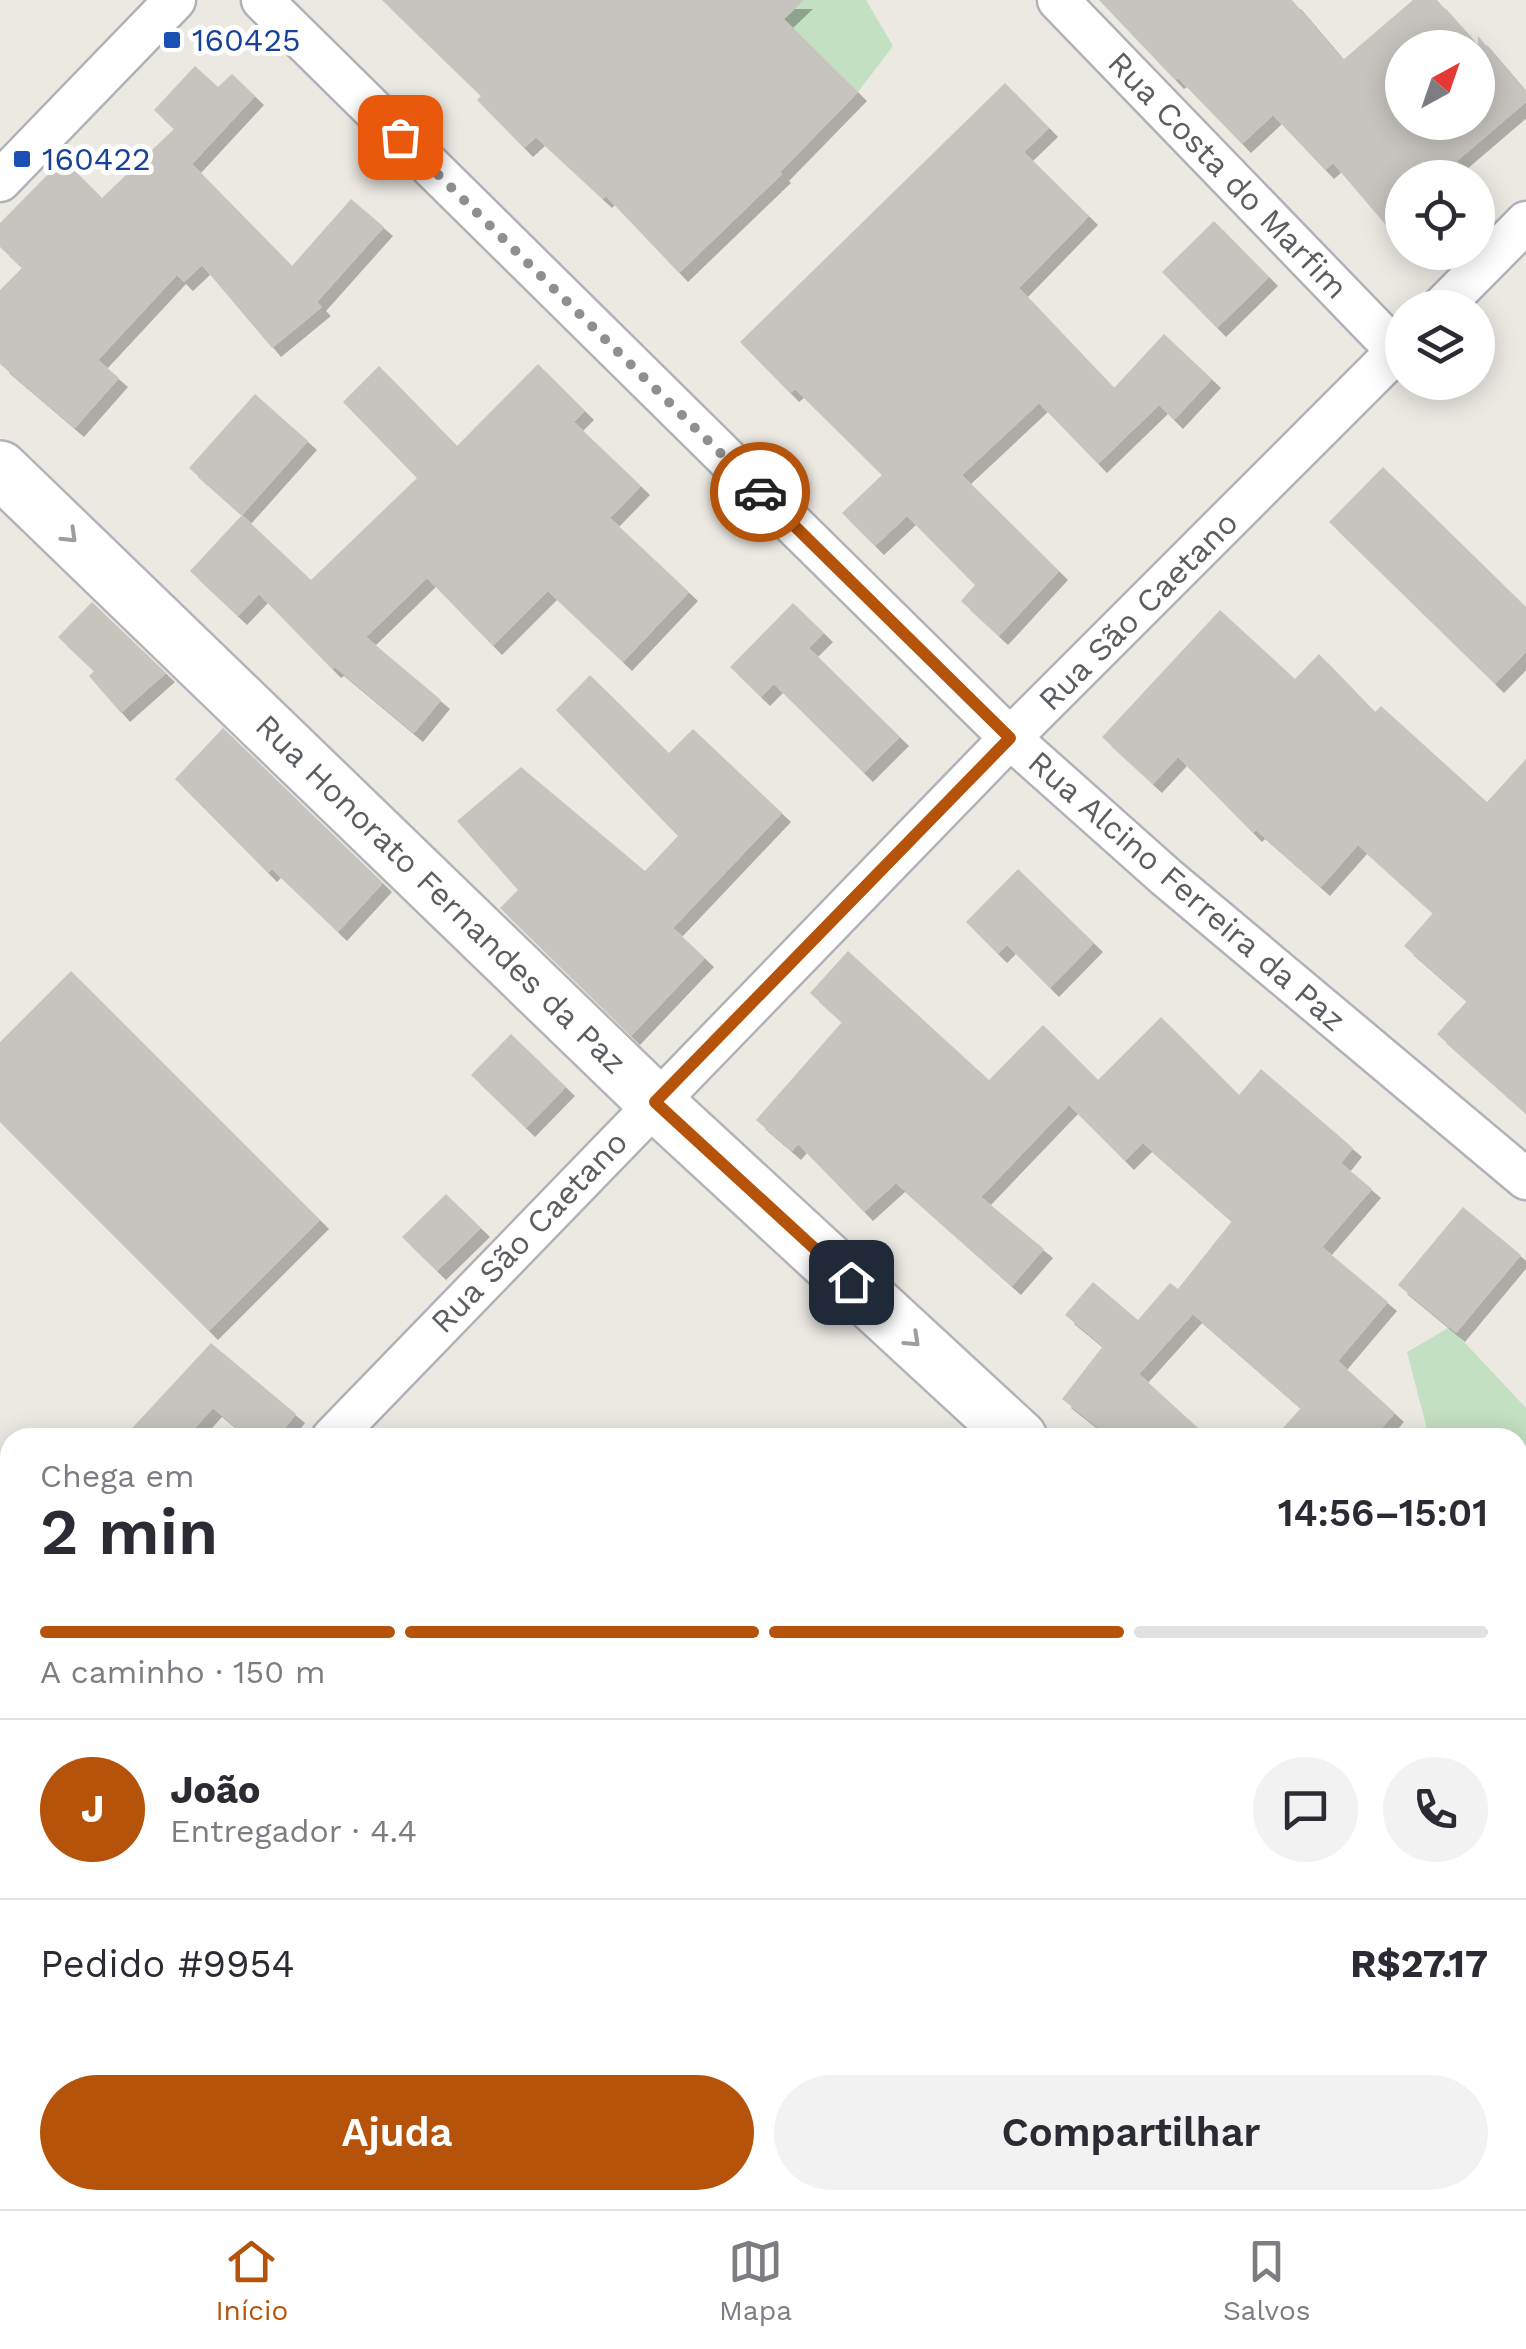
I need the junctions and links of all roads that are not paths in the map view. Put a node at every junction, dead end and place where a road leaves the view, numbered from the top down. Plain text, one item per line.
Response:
1 (174, 0) edge
2 (262, 0) edge
3 (1058, 0) edge
4 (0, 182) edge
5 (1526, 222) edge
6 (1459, 290) edge
7 (1385, 333) edge
8 (1385, 363) edge
9 (0, 468) edge
10 (1010, 738) junction
11 (655, 1102) junction
12 (1526, 1179) edge
13 (342, 1428) edge
14 (1007, 1428) edge

1 - 4 street
2 - 10 street, Rua Alcino Ferreira da Paz
3 - 7 street, Rua Costa do Marfim
5 - 6 street
8 - 10 street, Rua São Caetano
9 -> 11 main road, Rua Honorato Fernandes da Paz
10 - 11 street, Rua São Caetano
10 - 12 street, Rua Alcino Ferreira da Paz
11 - 13 street, Rua São Caetano
11 -> 14 main road, Rua Honorato Fernandes da Paz

